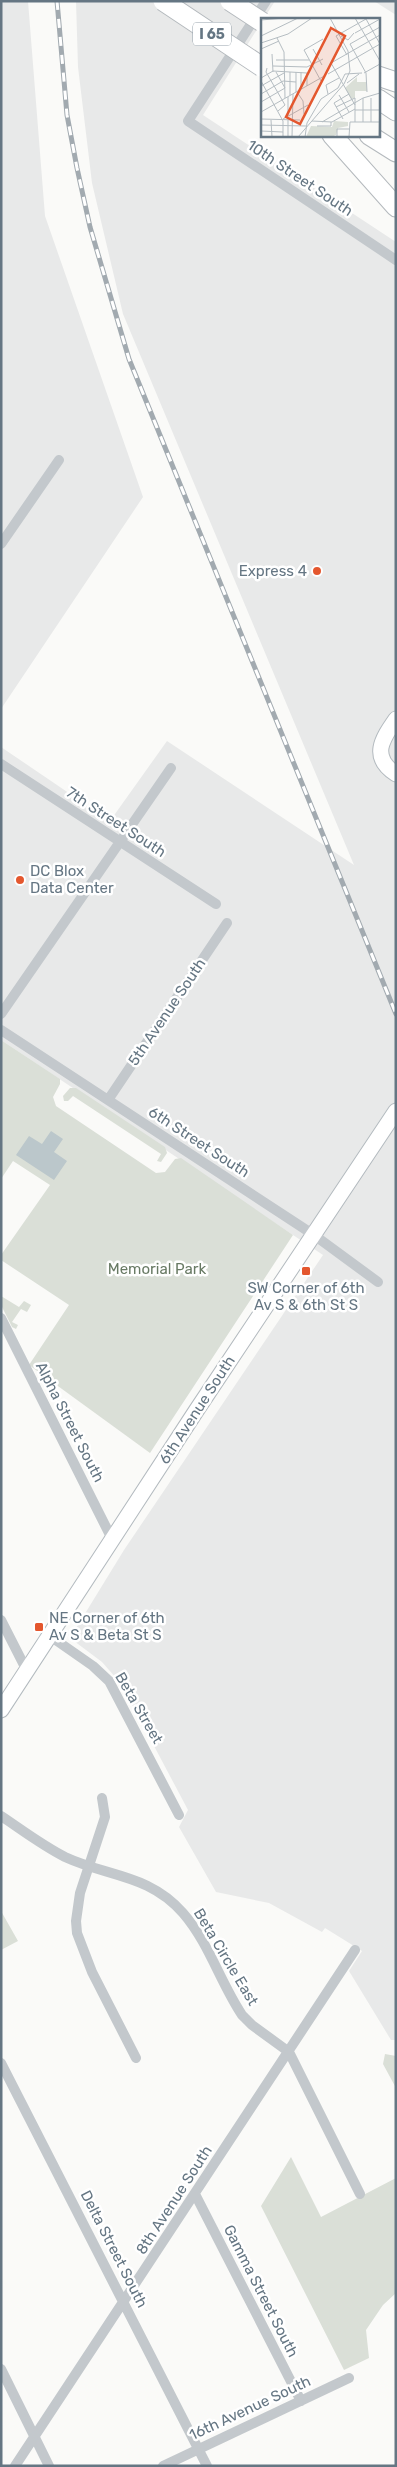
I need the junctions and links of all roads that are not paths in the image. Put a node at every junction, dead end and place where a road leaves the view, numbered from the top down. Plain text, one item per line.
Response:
1 (163, 1) edge
2 (230, 1) edge
3 (266, 1) edge
4 (261, 21) edge
5 (261, 67) edge
6 (380, 77) edge
7 (396, 82) edge
8 (380, 100) edge
9 (396, 111) edge
10 (333, 136) edge
11 (371, 136) edge
12 (396, 152) edge
13 (396, 207) edge
14 (396, 260) edge
15 (59, 460) dead end
16 (1, 544) edge
17 (396, 719) edge
18 (1, 764) edge
19 (171, 768) dead end
20 (396, 774) edge
21 (119, 842) junction
22 (216, 904) dead end
23 (227, 923) dead end
24 (1, 1014) edge
25 (1, 1030) edge
26 (108, 1100) junction
27 (396, 1111) edge
28 (314, 1234) junction
29 (378, 1282) dead end
30 (1, 1318) edge
31 (112, 1539) junction
32 (1, 1620) edge
33 (50, 1636) junction
34 (28, 1671) junction
35 (1, 1710) edge
36 (102, 1798) dead end
37 (179, 1815) dead end
38 (1, 1816) edge
39 (88, 1866) junction
40 (355, 1950) dead end
41 (289, 2052) junction
42 (136, 2058) dead end
43 (1, 2063) edge
44 (195, 2194) junction
45 (360, 2194) dead end
46 (124, 2303) junction
47 (1, 2369) edge
48 (349, 2378) dead end
49 (301, 2401) junction
50 (35, 2437) junction
51 (198, 2450) junction
52 (15, 2466) edge
53 (49, 2466) edge
54 (163, 2466) edge
55 (207, 2466) edge

1 - 5 highway, I 65, bridge
2 - 4 highway, I 65, bridge
3 - 14 street, 10th Street South
6 - 7 highway
8 - 9 highway
10 - 13 highway
11 - 12 highway
15 - 16 street
17 - 20 main road
18 - 21 street, 7th Street South
19 - 21 street
21 - 22 street, 7th Street South
21 - 24 street
23 - 26 street, 5th Avenue South
25 - 26 street, 6th Street South
26 - 28 street, 6th Street South
27 - 28 main road, 6th Avenue South
28 - 29 street, 6th Street South
28 - 31 main road, 6th Avenue South
30 - 31 street, Alpha Street South
31 - 33 main road, 6th Avenue South
32 - 34 street
33 - 34 main road, 6th Avenue South
33 - 37 street, Beta Street
34 - 35 main road, 6th Avenue South
36 - 39 street
38 - 39 street, Beta Circle East
39 - 41 street, Beta Circle East
39 - 42 street
40 - 41 street, 8th Avenue South
41 - 44 street, 8th Avenue South
41 - 45 street
43 - 46 street, Delta Street South
44 - 46 street, 8th Avenue South
44 - 49 street, Gamma Street South
46 - 50 street, 8th Avenue South
46 - 51 street, Delta Street South
47 - 50 street
48 - 49 street, 16th Avenue South
49 - 51 street, 16th Avenue South
50 - 52 street, 8th Avenue South
50 - 53 street
51 - 54 street, 16th Avenue South
51 - 55 street, Delta Street South

